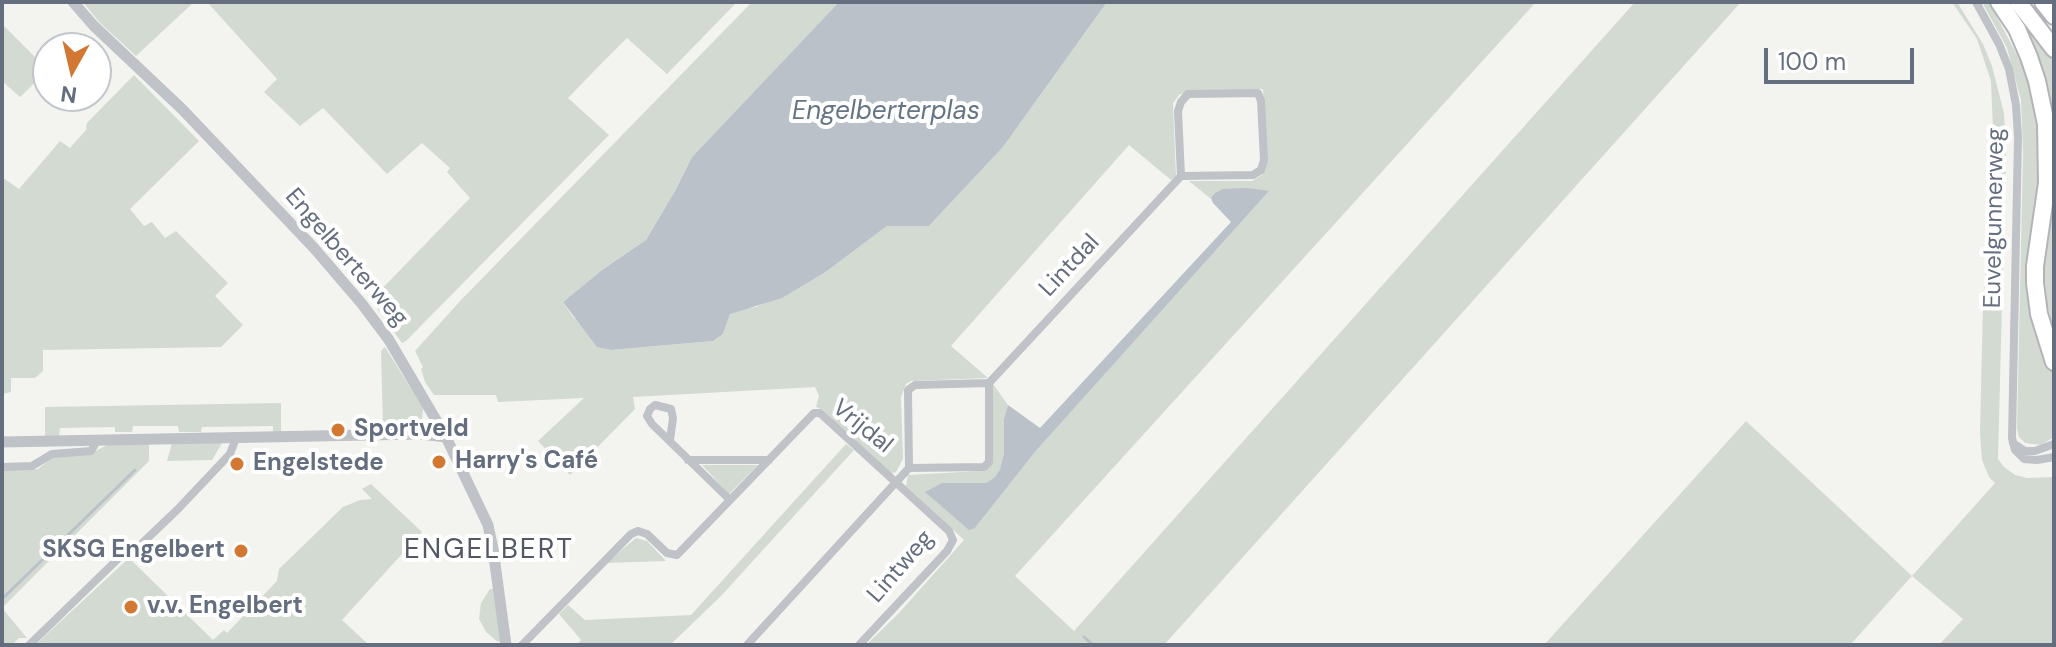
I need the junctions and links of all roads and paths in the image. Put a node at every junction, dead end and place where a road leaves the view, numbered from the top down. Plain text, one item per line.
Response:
1 (73, 2) edge
2 (1976, 2) edge
3 (1999, 2) edge
4 (2018, 2) edge
5 (2043, 2) edge
6 (2054, 16) edge
7 (2054, 49) edge
8 (1181, 176) junction
9 (2054, 362) edge
10 (989, 383) junction
11 (434, 416) junction
12 (421, 434) junction
13 (446, 437) junction
14 (236, 438) junction
15 (670, 440) dead end
16 (97, 441) junction
17 (2, 442) edge
18 (2012, 443) junction
19 (2054, 444) edge
20 (2054, 457) edge
21 (688, 460) junction
22 (769, 460) junction
23 (2, 467) edge
24 (909, 468) junction
25 (896, 482) junction
26 (730, 500) junction
27 (29, 645) edge
28 (506, 645) edge
29 (522, 645) edge
30 (747, 645) edge
31 (859, 645) edge

1 - 11 street, Engelberterweg
2 - 18 street, Euvelgunnerweg
3 - 9 highway
4 - 7 highway
5 - 6 highway
8 - 8 street
8 - 10 street, Lintdal
10 - 24 street
10 - 24 street
11 - 12 street
11 - 13 street, Engelberterweg
12 - 13 street
12 - 14 street
13 - 28 street, Engelberterweg
14 - 16 street
14 - 27 street
15 - 21 street
16 - 17 street
16 - 23 street
18 - 19 street
18 - 20 street
21 - 22 street
21 - 26 street
22 - 25 street, Vrijdal
22 - 26 street, Vrijdal
24 - 25 street
25 - 30 street
25 - 31 street, Lintweg
26 - 29 street, Vrijdal

